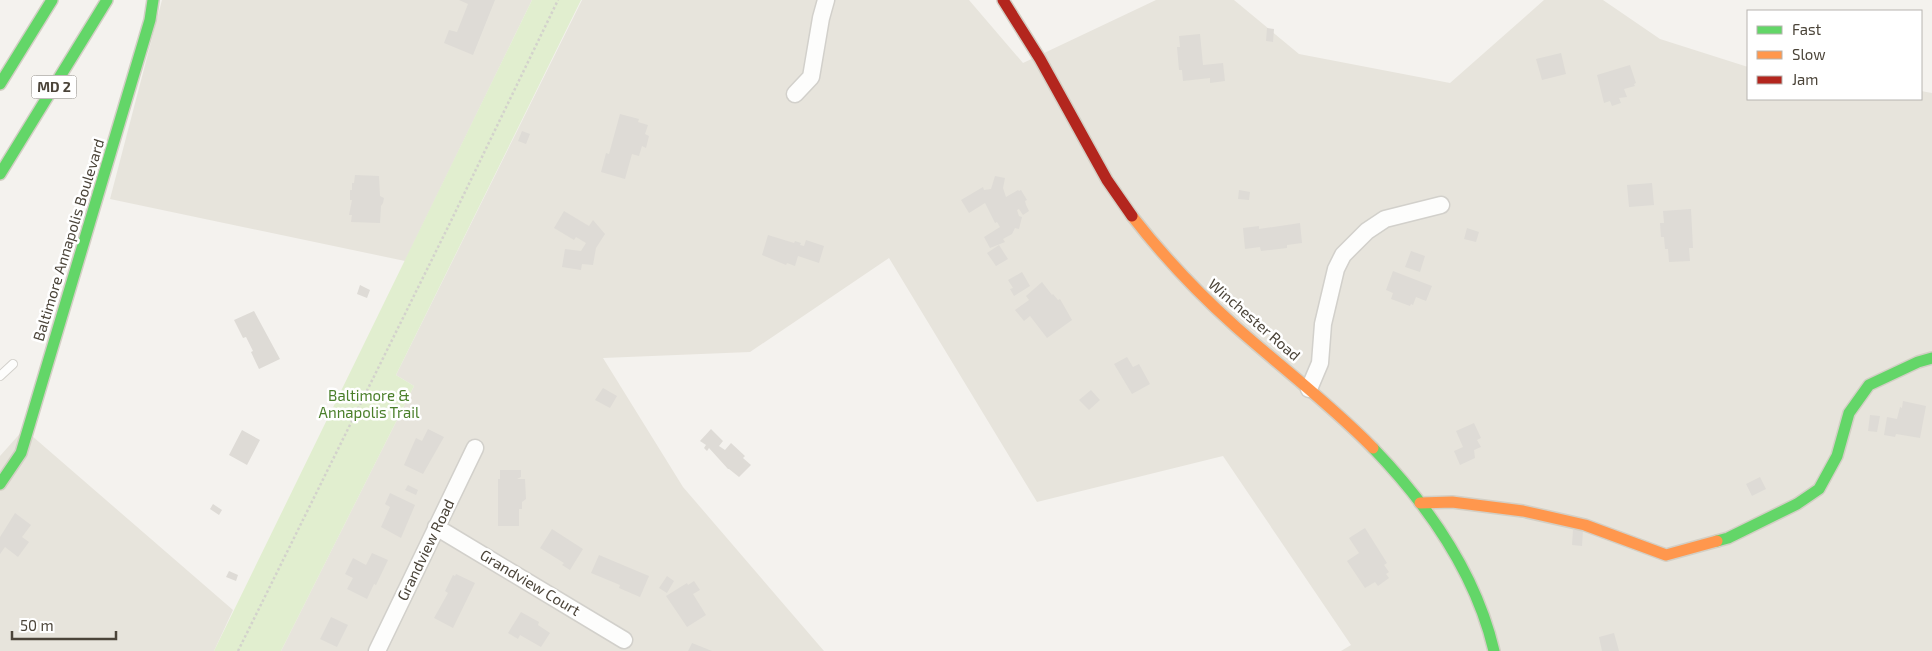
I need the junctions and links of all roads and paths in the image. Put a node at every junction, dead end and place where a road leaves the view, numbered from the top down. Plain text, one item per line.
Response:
1 (52, 0) edge
2 (107, 0) edge
3 (153, 0) edge
4 (558, 0) edge
5 (826, 0) edge
6 (1003, 0) edge
7 (0, 84) edge
8 (795, 94) dead end
9 (0, 174) edge
10 (1441, 205) dead end
11 (1932, 358) edge
12 (13, 364) dead end
13 (0, 376) edge
14 (1308, 389) junction
15 (474, 448) dead end
16 (0, 484) edge
17 (1420, 503) junction
18 (436, 527) junction
19 (624, 640) dead end
20 (238, 651) edge
21 (377, 651) edge
22 (1494, 651) edge

1 - 7 main road, MD 2
2 - 9 main road, MD 2
3 - 16 main road, Baltimore Annapolis Boulevard
4 - 20 path
5 - 8 street
6 - 14 main road, Winchester Road
10 - 14 street
11 - 17 main road
12 - 13 lane
14 - 17 main road, Winchester Road
15 - 18 street, Grandview Road
17 - 22 main road, Winchester Road
18 - 19 street, Grandview Court
18 - 21 street, Grandview Road

